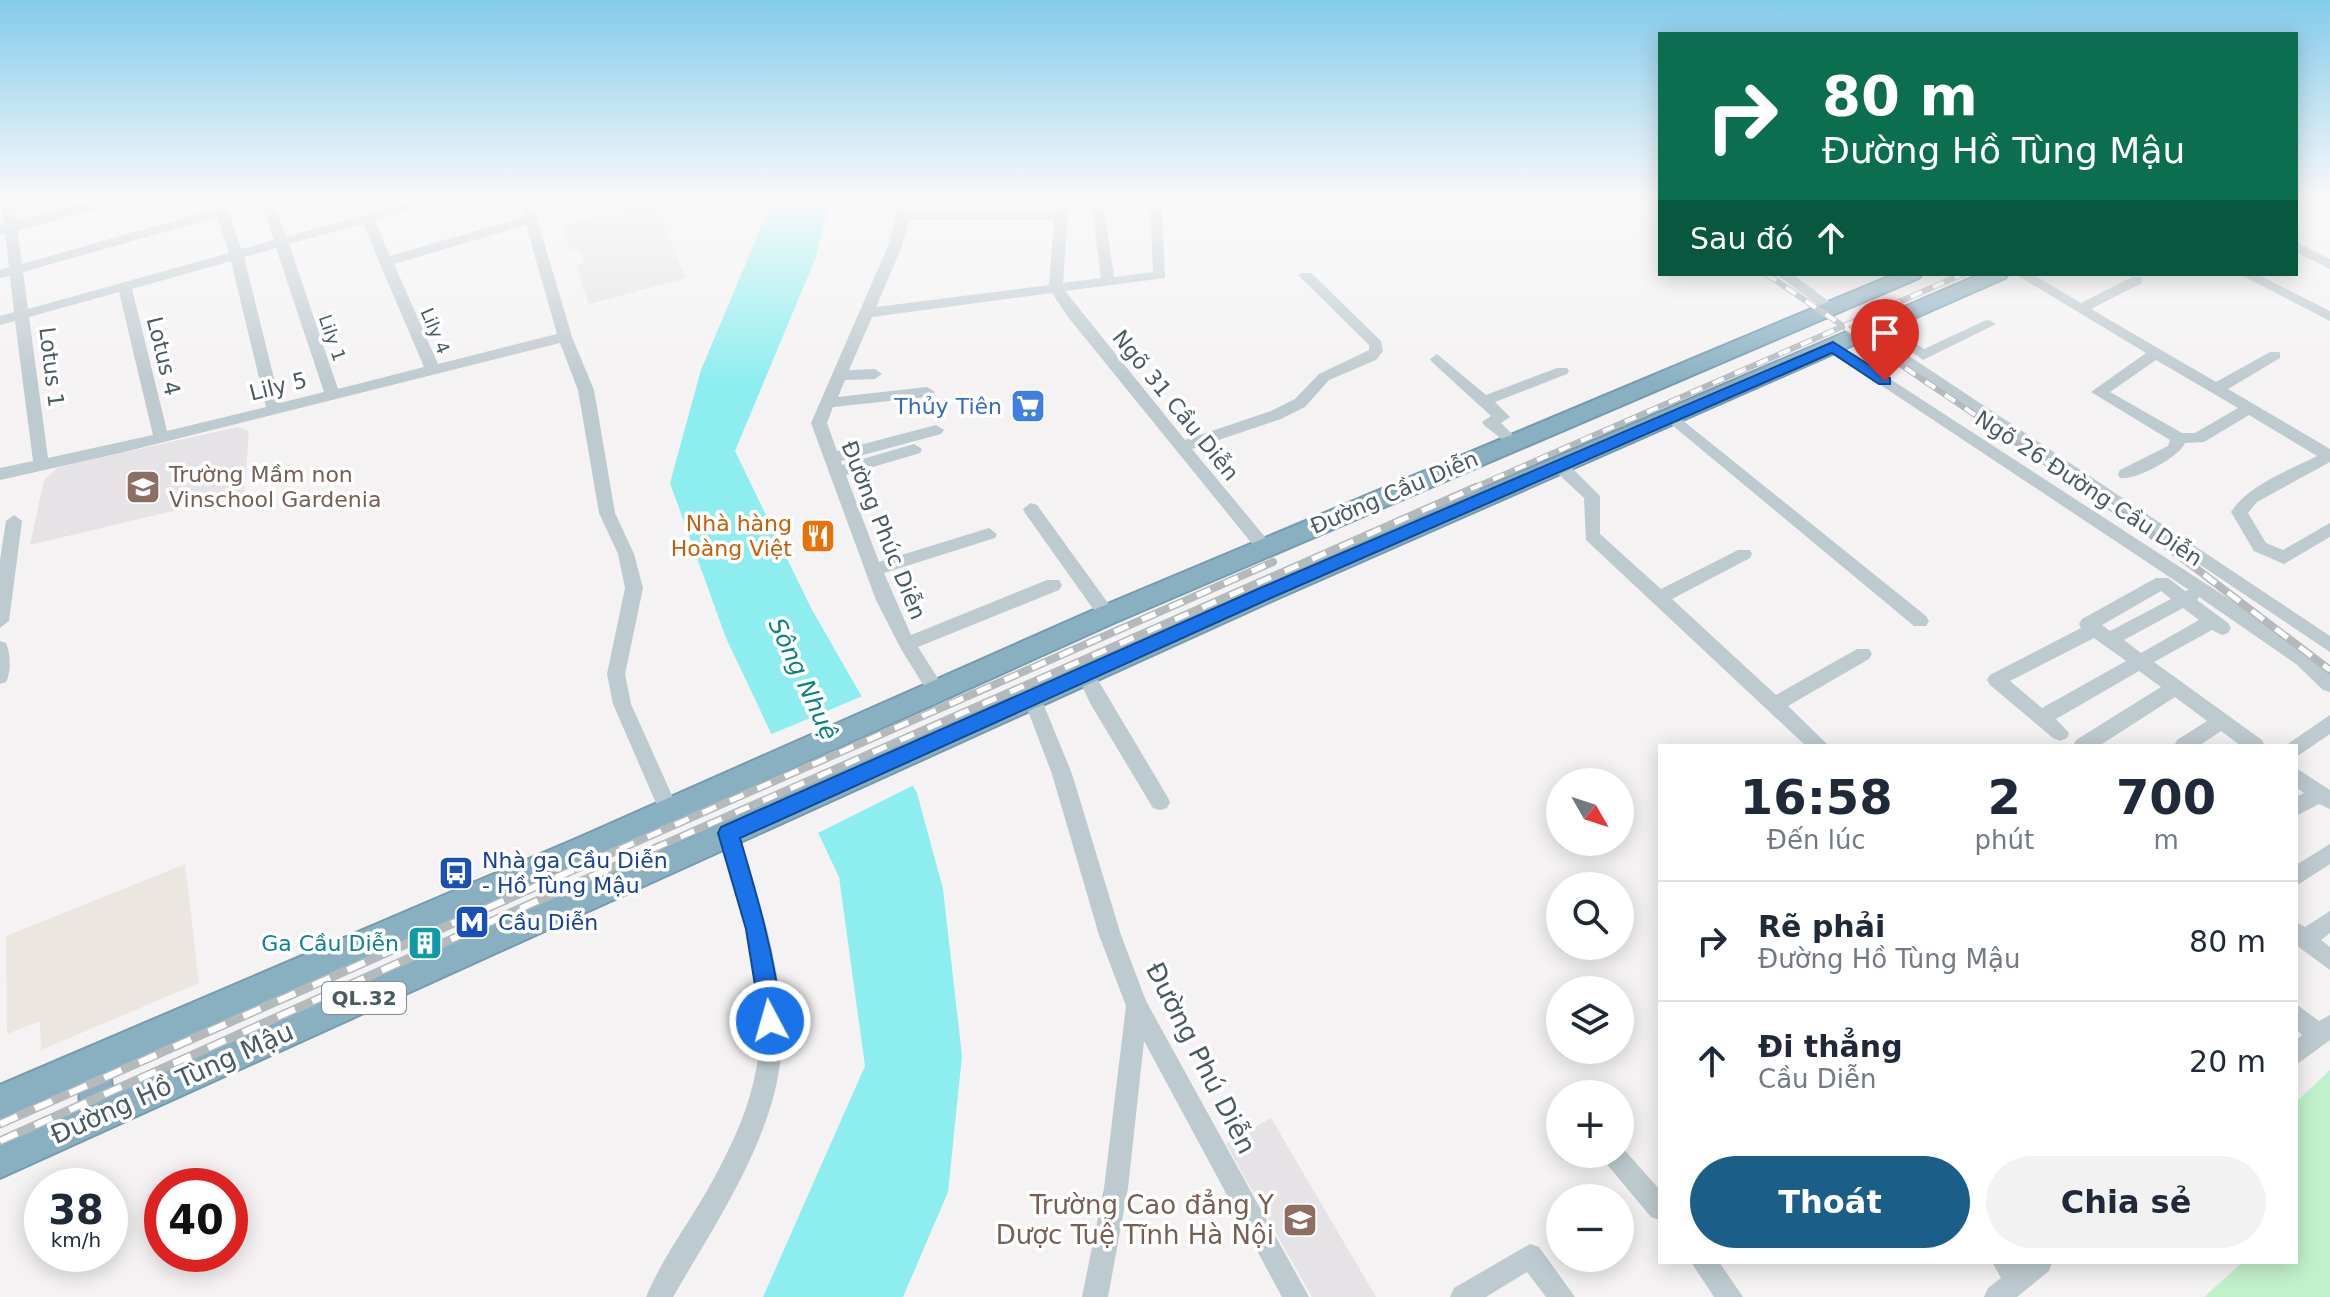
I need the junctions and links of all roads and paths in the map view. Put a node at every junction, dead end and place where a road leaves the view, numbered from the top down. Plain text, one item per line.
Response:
1 (14, 262) edge
2 (43, 262) edge
3 (210, 262) edge
4 (238, 262) edge
5 (288, 262) edge
6 (386, 262) edge
7 (545, 262) edge
8 (888, 262) edge
9 (1058, 262) edge
10 (1105, 262) edge
11 (1159, 262) edge
12 (16, 270) junction
13 (0, 274) edge
14 (1306, 276) dead end
15 (1785, 276) edge
16 (1907, 276) edge
17 (1993, 276) edge
18 (2025, 276) edge
19 (2250, 276) edge
20 (1108, 280) junction
21 (2137, 280) dead end
22 (124, 286) junction
23 (1056, 288) junction
24 (2080, 309) junction
25 (1823, 311) junction
26 (866, 313) junction
27 (24, 315) junction
28 (2330, 317) edge
29 (0, 321) edge
30 (1989, 324) dead end
31 (1858, 335) junction
32 (565, 337) junction
33 (1728, 352) junction
34 (2155, 354) junction
35 (2275, 355) dead end
36 (1437, 359) dead end
37 (433, 370) junction
38 (1562, 371) dead end
39 (838, 376) junction
40 (874, 376) dead end
41 (1761, 378) junction
42 (2216, 389) junction
43 (927, 392) dead end
44 (333, 395) junction
45 (1484, 401) junction
46 (882, 403) dead end
47 (825, 405) junction
48 (274, 409) junction
49 (2248, 409) junction
50 (1671, 416) junction
51 (936, 430) dead end
52 (1540, 431) junction
53 (161, 437) junction
54 (2179, 438) junction
55 (1512, 442) junction
56 (1182, 447) junction
57 (914, 449) dead end
58 (2329, 456) edge
59 (1566, 463) junction
60 (41, 465) junction
61 (833, 465) junction
62 (0, 474) edge
63 (2126, 474) dead end
64 (1031, 509) dead end
65 (14, 521) dead end
66 (2330, 529) edge
67 (989, 534) dead end
68 (1264, 547) junction
69 (1744, 554) dead end
70 (873, 570) junction
71 (1053, 585) dead end
72 (2193, 595) junction
73 (1659, 598) junction
74 (1107, 615) junction
75 (0, 621) edge
76 (1920, 621) dead end
77 (2102, 635) junction
78 (907, 644) junction
79 (2330, 645) edge
80 (0, 648) edge
81 (1863, 654) dead end
82 (2141, 663) junction
83 (1086, 675) junction
84 (0, 677) edge
85 (2330, 685) edge
86 (2175, 688) junction
87 (937, 691) junction
88 (1032, 698) junction
89 (1775, 704) junction
90 (2041, 718) junction
91 (2222, 721) junction
92 (2330, 723) edge
93 (2060, 733) dead end
94 (1817, 744) edge
95 (2086, 744) edge
96 (2187, 744) edge
97 (2252, 744) edge
98 (2298, 747) edge
99 (2298, 778) edge
100 (2324, 797) edge
101 (1160, 802) dead end
102 (2298, 807) edge
103 (783, 809) joint
104 (669, 811) junction
105 (728, 833) junction
106 (2330, 853) edge
107 (2298, 876) edge
108 (2330, 921) edge
109 (2300, 935) edge
110 (2330, 960) edge
111 (1137, 1006) junction
112 (2298, 1016) edge
113 (2325, 1031) edge
114 (2298, 1052) edge
115 (93, 1061) junction
116 (0, 1102) edge
117 (98, 1117) junction
118 (0, 1161) edge
119 (1625, 1168) edge
120 (1658, 1206) edge
121 (1705, 1264) edge
122 (2033, 1264) edge
123 (2011, 1270) edge
124 (659, 1297) edge
125 (1095, 1297) edge
126 (1296, 1297) edge
127 (1463, 1297) edge
128 (1562, 1297) edge
129 (1730, 1297) edge
130 (1997, 1297) edge

1 - 12 street, Lotus 1
2 - 12 street
3 - 22 street
4 - 48 street
5 - 44 street, Lily 1
6 - 37 street, Lily 4
7 - 32 street
8 - 26 street, Đường Phúc Diễn
9 - 23 street
10 - 20 street
11 - 20 street
12 - 13 street
12 - 27 street, Lotus 1
14 - 56 street
15 - 25 street
16 - 25 highway, Đường Cầu Diễn / QL.32
17 - 31 highway, Đường Cầu Diễn / QL.32
18 - 24 street
19 - 28 street
20 - 23 street
21 - 24 street
22 - 27 street
22 - 53 street, Lotus 4
23 - 26 street
23 - 56 street, Ngõ 31 Cầu Diễn
24 - 34 street
25 - 31 highway
25 - 33 highway, Đường Cầu Diễn / QL.32
26 - 39 street, Đường Phúc Diễn
27 - 29 street
27 - 60 street, Lotus 1
30 - 31 street
31 - 41 highway, Đường Cầu Diễn / QL.32
31 - 72 street, Ngõ 26 Đường Cầu Diễn
31 - 79 street
32 - 37 street, Lily 5
32 - 104 street
33 - 41 highway
33 - 52 highway, Đường Cầu Diễn / QL.32
34 - 42 street
34 - 54 street
35 - 42 street
36 - 45 street
37 - 44 street, Lily 5
38 - 45 street
39 - 40 street
39 - 47 street, Đường Phúc Diễn
41 - 50 highway, Đường Cầu Diễn / QL.32
42 - 49 street
43 - 47 street
44 - 48 street, Lily 5
45 - 55 street
46 - 47 street
47 - 61 street, Đường Phúc Diễn
48 - 53 street, Lily 5
49 - 54 street
49 - 58 street
50 - 59 highway, Đường Cầu Diễn / QL.32
50 - 76 street
51 - 61 street
52 - 55 highway, Đường Cầu Diễn / QL.32
52 - 59 highway
53 - 60 street, Lily 5
54 - 63 street
55 - 68 highway, Đường Cầu Diễn / QL.32
56 - 68 street, Ngõ 31 Cầu Diễn
57 - 61 street
58 - 66 street
59 - 73 street
59 - 83 highway, Đường Cầu Diễn / QL.32
60 - 62 street, Lily 5
61 - 70 street, Đường Phúc Diễn
64 - 74 street
65 - 75 street
67 - 70 street
68 - 74 highway, Đường Cầu Diễn / QL.32
69 - 73 street
70 - 78 street, Đường Phúc Diễn
71 - 78 street
72 - 77 street, Ngõ 26 Đường Cầu Diễn
72 - 77 street
72 - 82 street
72 - 85 street
73 - 89 street
74 - 87 highway, Đường Cầu Diễn / QL.32
77 - 82 street
77 - 90 street, Ngõ 26 Đường Cầu Diễn
78 - 87 street, Đường Phúc Diễn
80 - 84 street
81 - 89 street
82 - 86 street
82 - 90 street
83 - 88 highway, Đường Cầu Diễn / QL.32
83 - 101 street
86 - 91 street
86 - 95 street
87 - 104 highway, Đường Cầu Diễn / QL.32
88 - 103 highway, Đường Cầu Diễn / QL.32
88 - 111 street, Đường Phú Diễn
89 - 94 street
90 - 93 street
91 - 96 street
91 - 97 street
92 - 98 street
99 - 100 street
100 - 102 street
103 - 105 highway, Đường Hồ Tùng Mậu / QL.32
104 - 115 highway, QL.32
105 - 117 highway, Đường Hồ Tùng Mậu / QL.32
105 - 124 street
106 - 107 street
108 - 109 street
109 - 110 street
111 - 125 street
111 - 126 street, Đường Phú Diễn
112 - 113 street
113 - 114 street
115 - 116 highway, QL.32
115 - 117 highway
117 - 118 highway, Đường Hồ Tùng Mậu / QL.32
119 - 120 street
121 - 129 street
122 - 123 street
123 - 130 street
127 - 128 street

